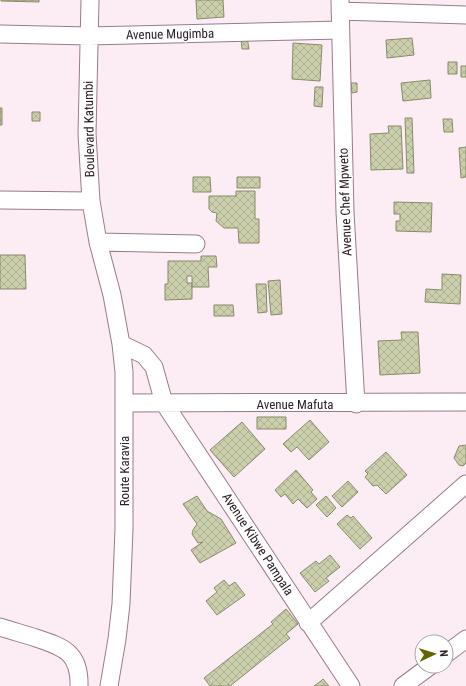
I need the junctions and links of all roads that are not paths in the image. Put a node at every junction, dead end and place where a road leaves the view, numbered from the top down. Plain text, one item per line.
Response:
1 (90, 0) edge
2 (340, 6) edge
3 (466, 15) edge
4 (340, 30) junction
5 (0, 34) edge
6 (89, 36) junction
7 (0, 200) edge
8 (91, 200) junction
9 (196, 244) dead end
10 (100, 250) junction
11 (121, 344) junction
12 (466, 402) edge
13 (124, 403) junction
14 (164, 403) junction
15 (356, 404) junction
16 (466, 484) edge
17 (308, 623) junction
18 (0, 627) edge
19 (466, 639) edge
20 (454, 648) edge
21 (419, 674) edge
22 (79, 686) edge
23 (109, 686) edge
24 (351, 686) edge
25 (403, 686) edge

1 - 6 street, Boulevard Katumbi
2 - 3 street
2 - 4 street, Avenue Chef Mpweto
4 - 6 street, Avenue Mugimba
4 - 15 street, Avenue Chef Mpweto
5 - 6 street, Avenue Mugimba
6 - 8 street, Boulevard Katumbi
7 - 8 street
8 - 10 street, Boulevard Katumbi
9 - 10 street
10 - 11 street, Route Karavia
11 - 13 street, Route Karavia
11 - 14 street, Avenue Kibwe Pampala
12 - 15 street, Avenue Mafuta
13 - 14 street, Avenue Mafuta
13 - 23 street, Route Karavia
14 - 15 street, Avenue Mafuta
14 - 17 street, Avenue Kibwe Pampala
16 - 17 street
17 - 24 street, Avenue Kibwe Pampala
18 - 22 street
19 - 20 street
21 - 25 street

